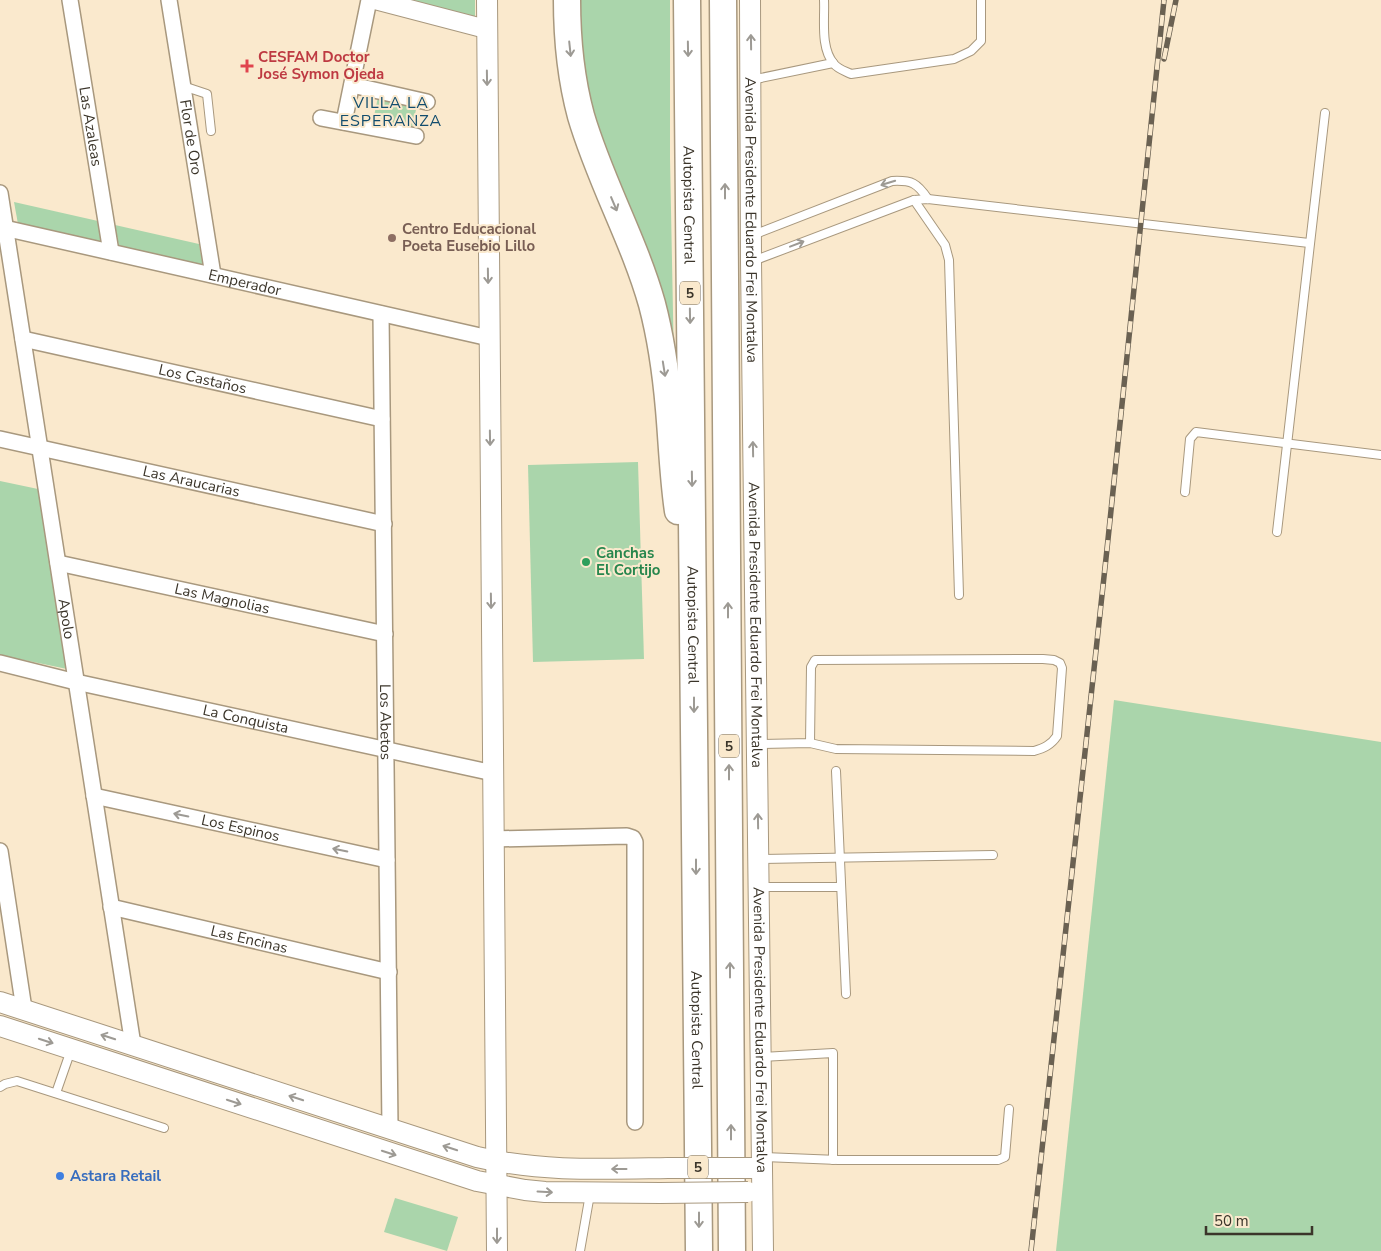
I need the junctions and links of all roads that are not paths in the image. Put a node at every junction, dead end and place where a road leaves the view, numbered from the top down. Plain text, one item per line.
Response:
1 (70, 0) edge
2 (169, 0) edge
3 (369, 0) edge
4 (375, 0) edge
5 (487, 0) edge
6 (567, 0) edge
7 (687, 0) edge
8 (750, 0) edge
9 (824, 0) edge
10 (981, 0) edge
11 (724, 4) edge
12 (486, 30) junction
13 (833, 63) junction
14 (751, 80) junction
15 (352, 85) junction
16 (183, 86) junction
17 (427, 102) dead end
18 (1325, 113) dead end
19 (321, 118) dead end
20 (344, 122) junction
21 (211, 131) dead end
22 (416, 136) dead end
23 (0, 193) edge
24 (928, 199) junction
25 (914, 200) junction
26 (3, 228) edge
27 (751, 235) junction
28 (1309, 243) junction
29 (111, 252) junction
30 (751, 261) junction
31 (213, 275) junction
32 (381, 314) junction
33 (489, 338) junction
34 (23, 339) junction
35 (382, 419) junction
36 (0, 439) edge
37 (1287, 443) junction
38 (40, 449) junction
39 (1381, 455) edge
40 (1185, 492) dead end
41 (384, 524) junction
42 (1276, 532) dead end
43 (58, 563) junction
44 (693, 586) junction
45 (959, 595) dead end
46 (385, 634) junction
47 (0, 663) edge
48 (76, 682) junction
49 (810, 743) junction
50 (757, 744) junction
51 (386, 750) junction
52 (836, 771) dead end
53 (493, 773) junction
54 (94, 796) junction
55 (493, 838) junction
56 (0, 851) edge
57 (992, 855) dead end
58 (840, 858) junction
59 (758, 859) junction
60 (387, 860) junction
61 (841, 887) junction
62 (758, 888) junction
63 (111, 907) junction
64 (389, 972) junction
65 (846, 994) dead end
66 (0, 1002) edge
67 (24, 1009) junction
68 (0, 1026) edge
69 (133, 1045) junction
70 (71, 1049) junction
71 (760, 1058) junction
72 (206, 1069) junction
73 (0, 1087) edge
74 (200, 1091) junction
75 (56, 1093) junction
76 (1009, 1109) dead end
77 (635, 1122) dead end
78 (164, 1128) dead end
79 (390, 1128) junction
80 (834, 1160) junction
81 (497, 1162) junction
82 (758, 1164) junction
83 (497, 1185) junction
84 (755, 1191) junction
85 (590, 1193) junction
86 (497, 1251) edge
87 (580, 1251) edge
88 (699, 1251) edge
89 (732, 1251) edge
90 (762, 1251) edge

1 - 29 street, Las Azaleas
2 - 16 street, Flor de Oro
3 - 15 street
4 - 12 street
5 - 12 main road
6 -> 44 highway
7 -> 44 highway, Autopista Central / 5
14 -> 8 main road, Avenida Presidente Eduardo Frei Montalva
9 - 13 lane
10 - 13 lane
89 -> 11 highway, 5
12 -> 33 main road
13 - 14 lane
14 - 27 main road, Avenida Presidente Eduardo Frei Montalva
15 - 17 street
15 - 20 street
16 - 21 lane
16 - 31 street, Flor de Oro
18 - 28 lane
19 - 20 street
20 - 22 street
23 - 26 street, Apolo
24 - 25 lane
24 -> 27 lane
24 - 28 lane
30 -> 25 lane
25 - 45 lane
26 - 29 street, Emperador
26 - 34 street, Apolo
27 - 30 main road, Avenida Presidente Eduardo Frei Montalva
28 - 37 lane
29 - 31 street, Emperador
50 -> 30 main road, Avenida Presidente Eduardo Frei Montalva
31 - 32 street, Emperador
32 - 33 street, Emperador
32 - 35 street, Los Abetos
33 -> 53 main road
34 - 35 street, Los Castaños
34 - 38 street, Apolo
35 - 41 street, Los Abetos
36 - 38 street, Las Araucarias
37 - 39 lane
37 - 40 lane
37 - 42 lane
38 - 41 street, Las Araucarias
38 - 43 street, Apolo
41 - 46 street, Los Abetos
43 - 46 street, Las Magnolias
43 - 48 street, Apolo
44 -> 88 highway, Autopista Central / 5
46 - 51 street, Los Abetos
47 - 48 street, La Conquista
48 - 51 street, La Conquista
48 - 54 street, Apolo
49 - 49 lane
49 - 50 lane
59 -> 50 main road, Avenida Presidente Eduardo Frei Montalva
51 - 53 street, La Conquista
51 - 60 street, Los Abetos
52 - 58 lane
53 - 55 main road
60 -> 54 street, Los Espinos
54 - 63 street, Apolo
55 - 77 street
55 - 81 main road
56 - 67 street
57 - 58 lane
58 - 59 lane
58 - 61 lane
59 - 62 main road, Avenida Presidente Eduardo Frei Montalva
60 - 64 street, Los Abetos
61 - 62 lane
61 - 65 lane
62 - 71 main road, Avenida Presidente Eduardo Frei Montalva
63 - 64 street, Las Encinas
63 - 69 street, Apolo
64 - 79 street, Los Abetos
66 - 67 main road
69 -> 67 main road
68 -> 70 main road
69 - 72 main road
70 - 74 main road
70 - 75 lane
71 - 80 lane
71 - 82 main road, Avenida Presidente Eduardo Frei Montalva
72 - 74 main road
79 -> 72 main road
73 - 75 lane
74 -> 83 main road
75 - 78 lane
76 - 80 lane
81 -> 79 main road
80 - 82 lane
82 -> 81 main road, bridge
81 - 83 main road
82 - 84 main road, Avenida Presidente Eduardo Frei Montalva
83 -> 85 main road
83 -> 86 main road
84 - 85 main road, bridge
84 - 90 main road, Avenida Presidente Eduardo Frei Montalva
85 - 87 lane

